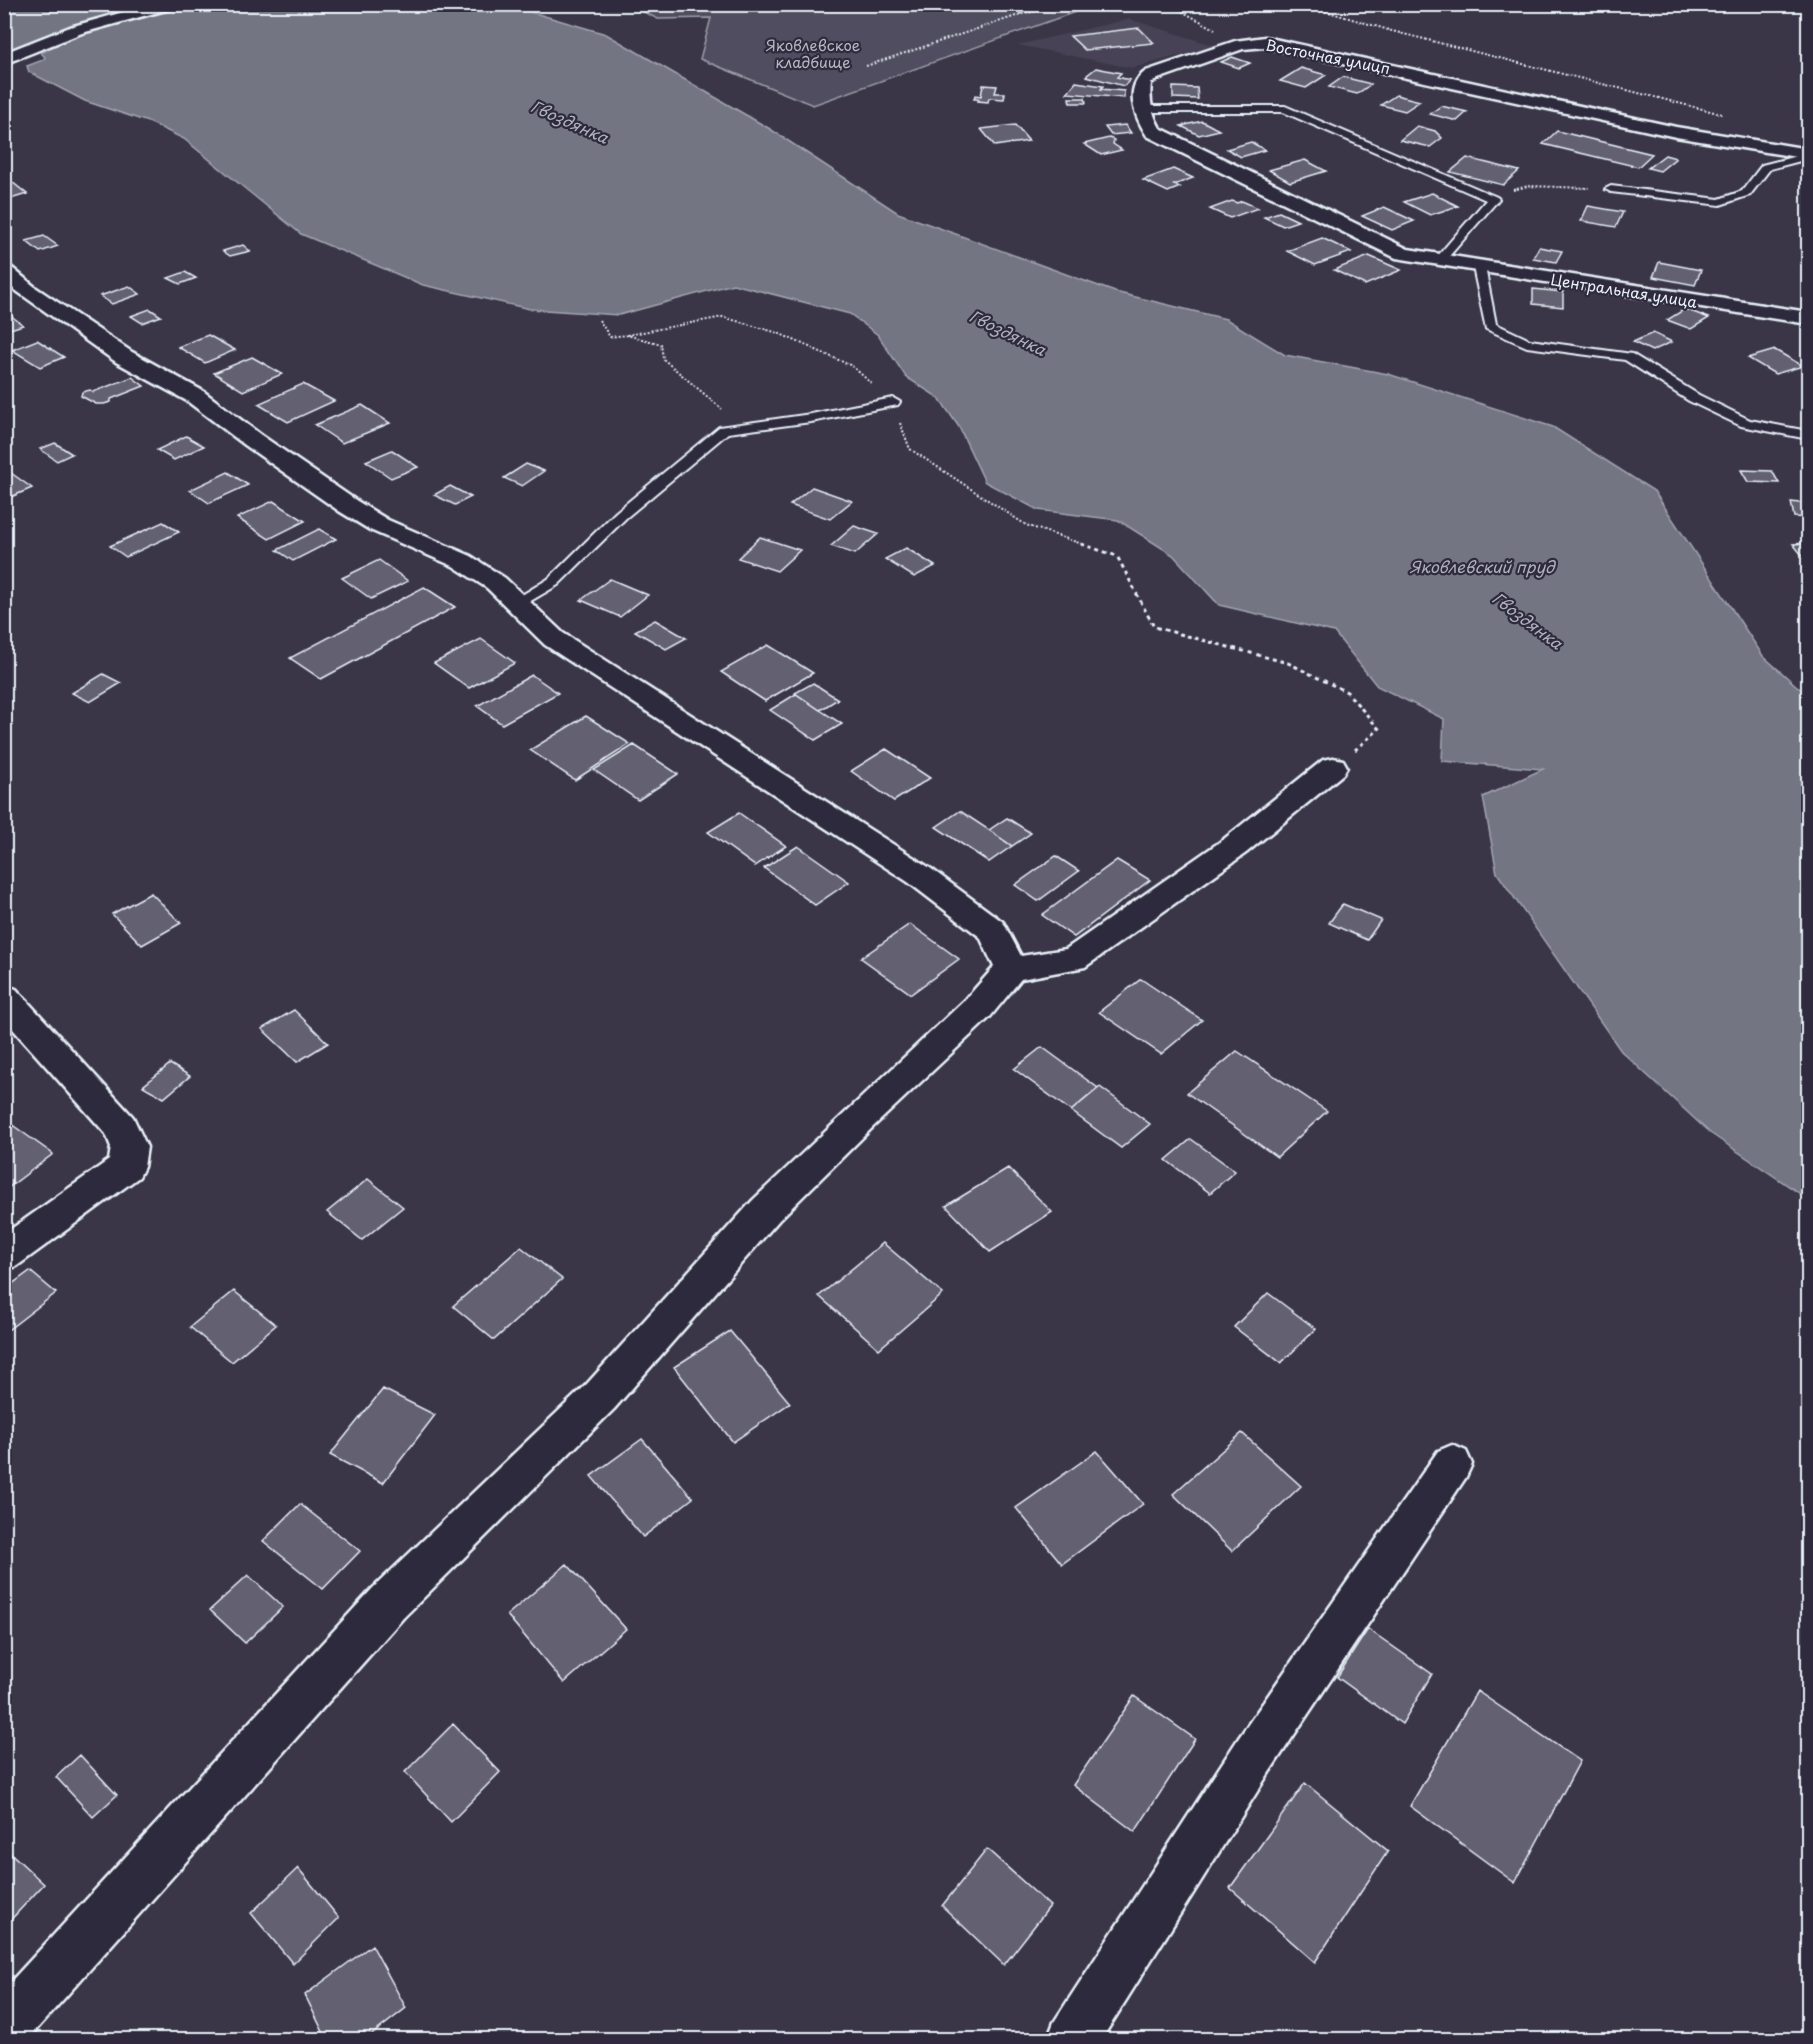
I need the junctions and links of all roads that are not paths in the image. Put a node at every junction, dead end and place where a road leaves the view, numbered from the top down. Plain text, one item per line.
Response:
1 (171, 4) edge
2 (4, 59) edge
3 (1144, 109) junction
4 (1809, 155) edge
5 (1611, 189) road end
6 (1440, 260) junction
7 (1479, 267) junction
8 (4, 271) edge
9 (1809, 318) edge
10 (893, 402) road end
11 (1809, 435) edge
12 (517, 603) junction
13 (1334, 767) road end
14 (1011, 969) junction
15 (4, 997) edge
16 (4, 1255) edge
17 (1452, 1464) dead end
18 (4, 2028) edge
19 (1072, 2040) edge

1 - 2 street
3 - 4 street, Восточная улицп
3 - 6 street, Восточная улицп
3 - 6 lane
4 - 5 lane
6 - 7 street, Центральная улица
7 - 9 street, Центральная улица
7 - 11 lane
8 - 12 street
10 - 12 lane
12 - 14 street
13 - 14 street
14 - 18 street
15 - 16 street
17 - 19 street

